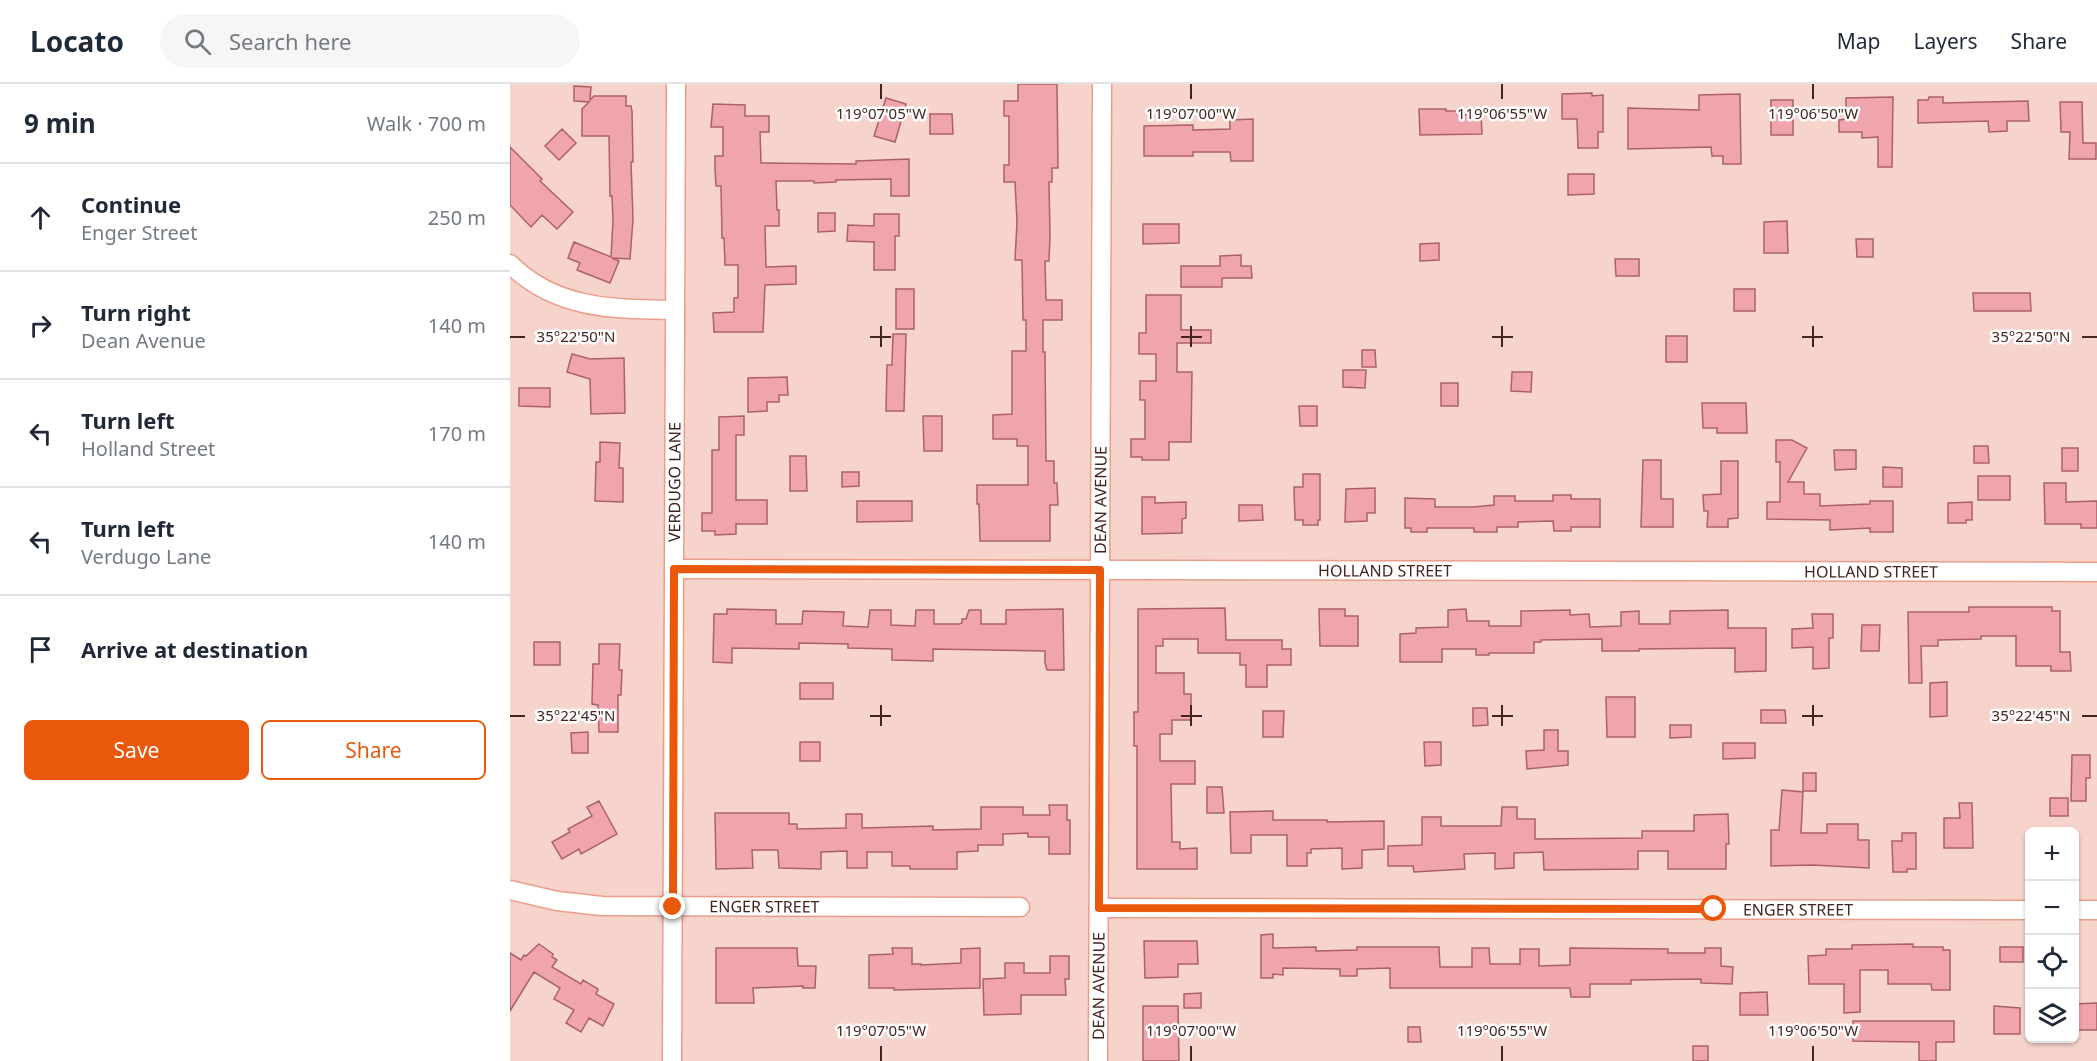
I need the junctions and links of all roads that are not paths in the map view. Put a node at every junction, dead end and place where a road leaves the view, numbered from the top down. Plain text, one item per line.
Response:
1 (676, 84) edge
2 (1102, 84) edge
3 (510, 264) edge
4 (675, 310) junction
5 (674, 569) junction
6 (1100, 570) junction
7 (2097, 572) edge
8 (510, 890) edge
9 (673, 907) junction
10 (1020, 907) dead end
11 (1099, 908) junction
12 (2025, 910) edge
13 (2079, 910) edge
14 (2097, 910) edge
15 (672, 1061) edge
16 (1098, 1061) edge

1 - 4 street, VERDUGO LANE
2 - 6 street, DEAN AVENUE
3 - 4 street
4 - 5 street, VERDUGO LANE
5 - 6 street, HOLLAND STREET
5 - 9 street, VERDUGO LANE
6 - 7 street, HOLLAND STREET
6 - 11 street, DEAN AVENUE
8 - 9 street, ENGER STREET
9 - 10 street, ENGER STREET
9 - 15 street, VERDUGO LANE
11 - 12 street, ENGER STREET
11 - 16 street, DEAN AVENUE
13 - 14 street

